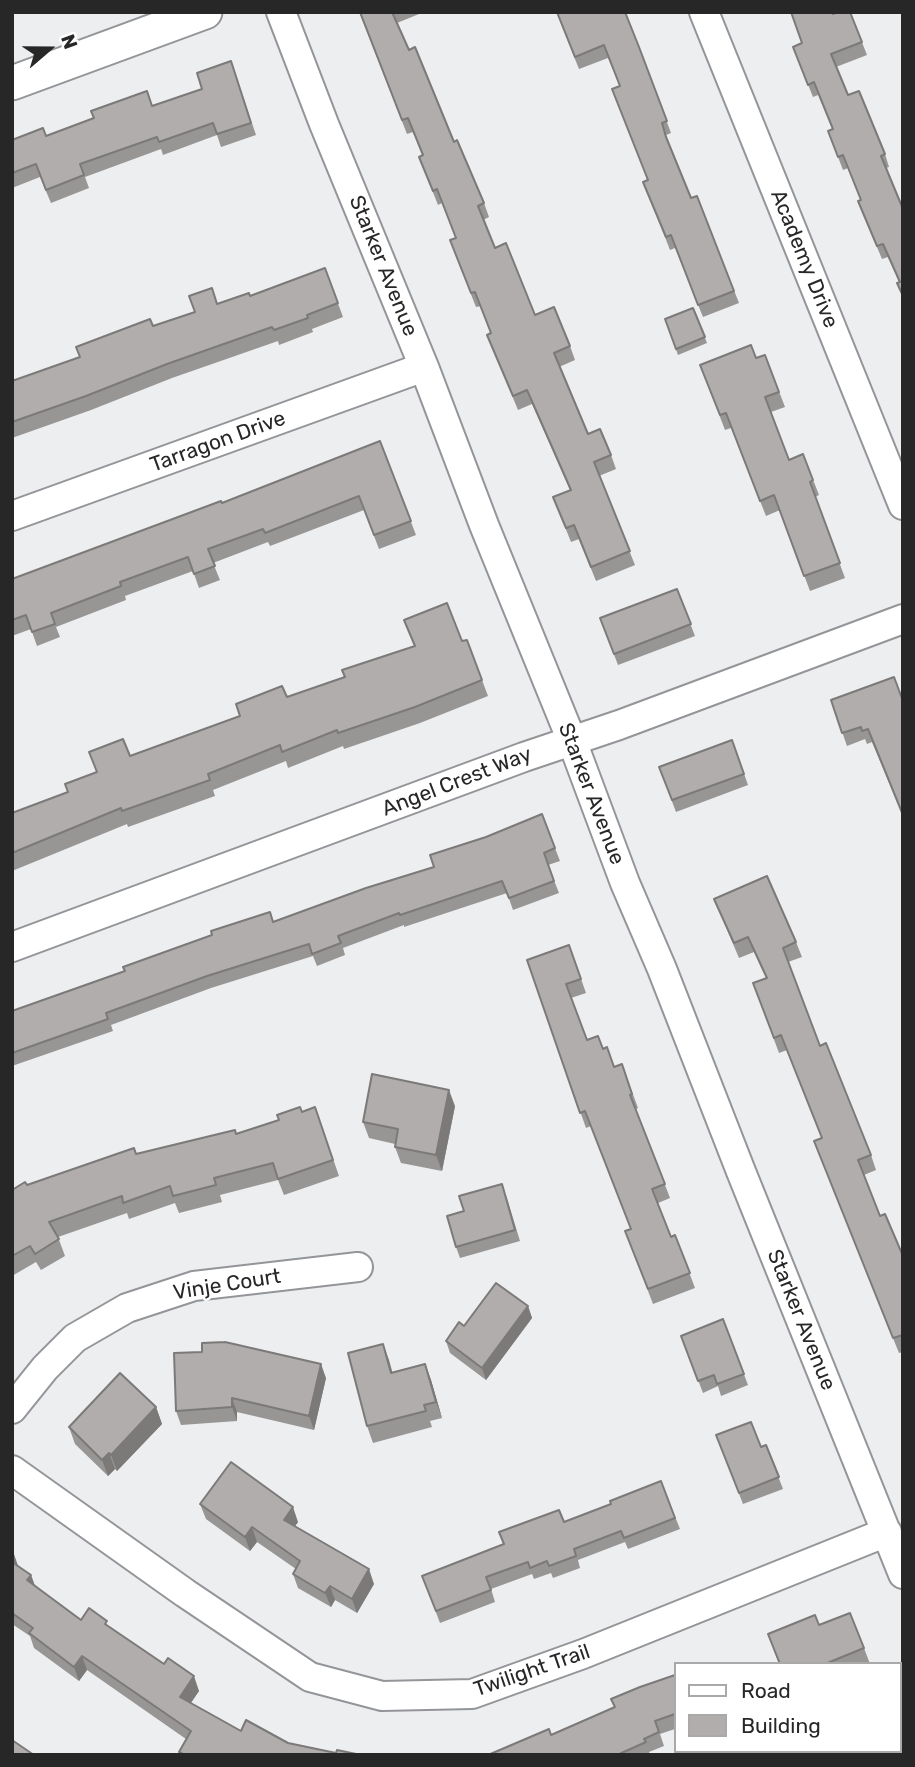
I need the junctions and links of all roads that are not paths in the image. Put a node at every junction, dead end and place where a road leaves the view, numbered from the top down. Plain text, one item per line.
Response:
1 (205, 12) edge
2 (281, 12) edge
3 (704, 12) edge
4 (12, 83) edge
5 (424, 368) junction
6 (903, 505) edge
7 (12, 516) edge
8 (903, 619) edge
9 (572, 741) junction
10 (12, 947) edge
11 (358, 1267) dead end
12 (12, 1409) edge
13 (12, 1470) edge
14 (887, 1532) junction
15 (903, 1574) edge

1 - 4 street
2 - 5 street, Starker Avenue
3 - 6 street, Academy Drive
5 - 7 street, Tarragon Drive
5 - 9 street, Starker Avenue
8 - 9 street, Angel Crest Way
9 - 10 street, Angel Crest Way
9 - 14 street, Starker Avenue
11 - 12 street, Vinje Court
13 - 14 street, Twilight Trail
14 - 15 street, Starker Avenue

